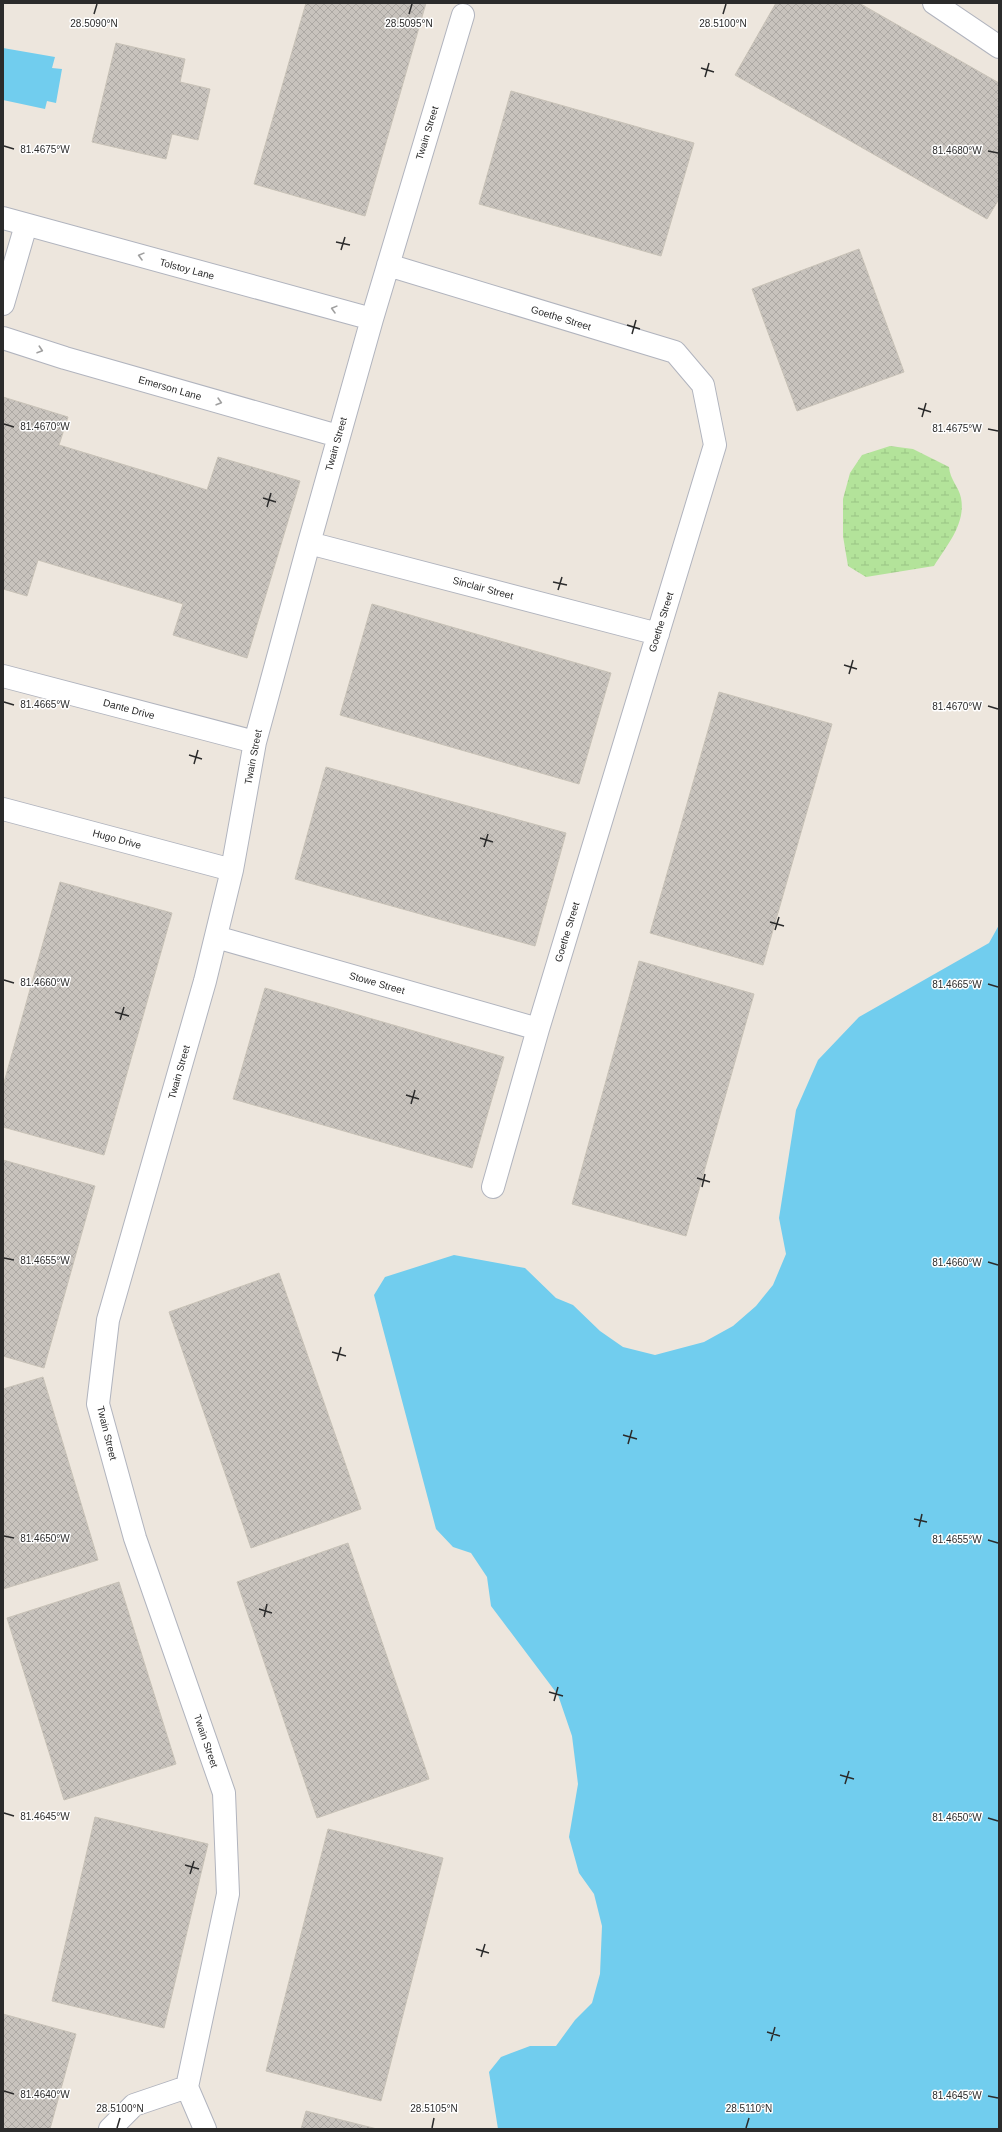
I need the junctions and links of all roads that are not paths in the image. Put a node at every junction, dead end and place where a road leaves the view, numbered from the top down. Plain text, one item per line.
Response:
1 (934, 3) edge
2 (463, 15) dead end
3 (999, 47) edge
4 (3, 218) edge
5 (26, 225) junction
6 (388, 265) junction
7 (3, 304) edge
8 (372, 319) junction
9 (3, 338) edge
10 (338, 436) junction
11 (309, 543) junction
12 (658, 634) junction
13 (3, 676) edge
14 (255, 742) junction
15 (3, 809) edge
16 (232, 870) junction
17 (216, 937) junction
18 (538, 1028) junction
19 (493, 1187) dead end
20 (187, 2087) junction
21 (110, 2129) edge
22 (205, 2129) edge

1 - 3 street
2 - 6 street, Twain Street
4 - 5 street, Tolstoy Lane
5 - 7 street
8 -> 5 street, Tolstoy Lane
6 - 8 street, Twain Street
6 - 12 street, Goethe Street
8 - 10 street, Twain Street
9 -> 10 street, Emerson Lane
10 - 11 street, Twain Street
11 - 12 street, Sinclair Street
11 - 14 street, Twain Street
12 - 18 street, Goethe Street
13 - 14 street, Dante Drive
14 - 16 street, Twain Street
15 - 16 street, Hugo Drive
16 - 17 street, Twain Street
17 - 18 street, Stowe Street
17 - 20 street, Twain Street
18 - 19 street, Goethe Street
20 - 21 street
20 - 22 street

